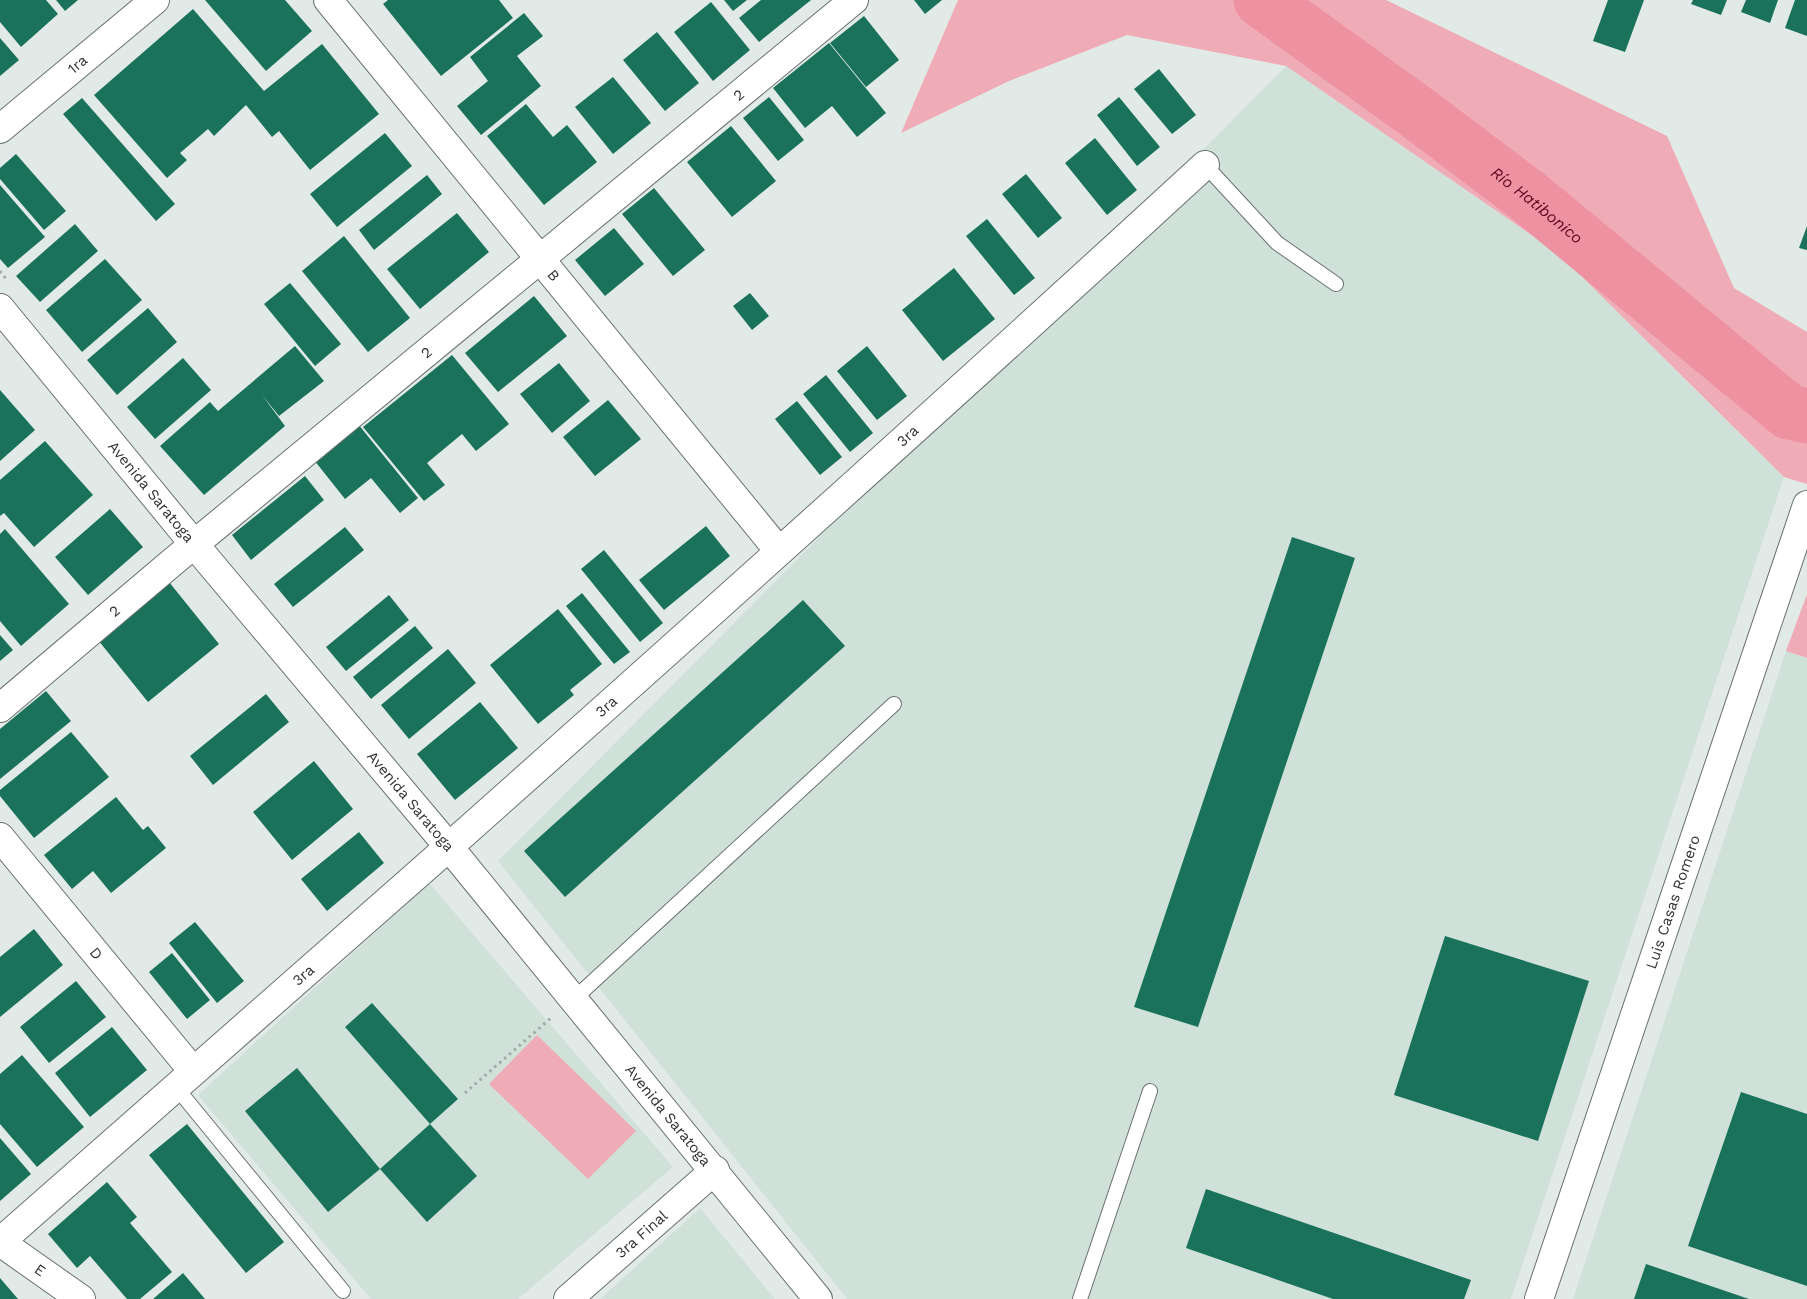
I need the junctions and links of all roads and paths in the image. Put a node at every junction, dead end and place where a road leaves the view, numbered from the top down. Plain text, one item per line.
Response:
1 (155, 0) edge
2 (328, 0) edge
3 (854, 0) edge
4 (0, 129) edge
5 (1205, 165) joint
6 (540, 258) junction
7 (1336, 284) dead end
8 (0, 308) edge
9 (1807, 505) edge
10 (194, 544) junction
11 (779, 551) junction
12 (894, 704) dead end
13 (0, 708) edge
14 (0, 837) edge
15 (449, 847) junction
16 (574, 999) junction
17 (553, 1016) dead end
18 (184, 1078) junction
19 (1150, 1091) dead end
20 (464, 1093) dead end
21 (714, 1170) junction
22 (0, 1242) edge
23 (343, 1292) dead end
24 (80, 1299) edge
25 (568, 1299) edge
26 (818, 1299) edge
27 (1080, 1299) edge
28 (1539, 1299) edge

1 - 4 street, 1ra
2 - 6 street, B
3 - 6 street, 2
5 - 7 lane
5 - 11 street, 3ra
6 - 10 street, 2
6 - 11 street, B
8 - 10 street, Avenida Saratoga
9 - 28 street, Luis Casas Romero
10 - 13 street, 2
10 - 15 street, Avenida Saratoga
11 - 15 street, 3ra
12 - 16 lane
14 - 18 street, D
15 - 16 street, Avenida Saratoga
15 - 18 street, 3ra
16 - 21 street, Avenida Saratoga
17 - 20 path
18 - 22 street, 3ra
18 - 23 lane
19 - 27 lane
21 - 25 street, 3ra Final
21 - 26 street, Avenida Saratoga
22 - 24 street, E

